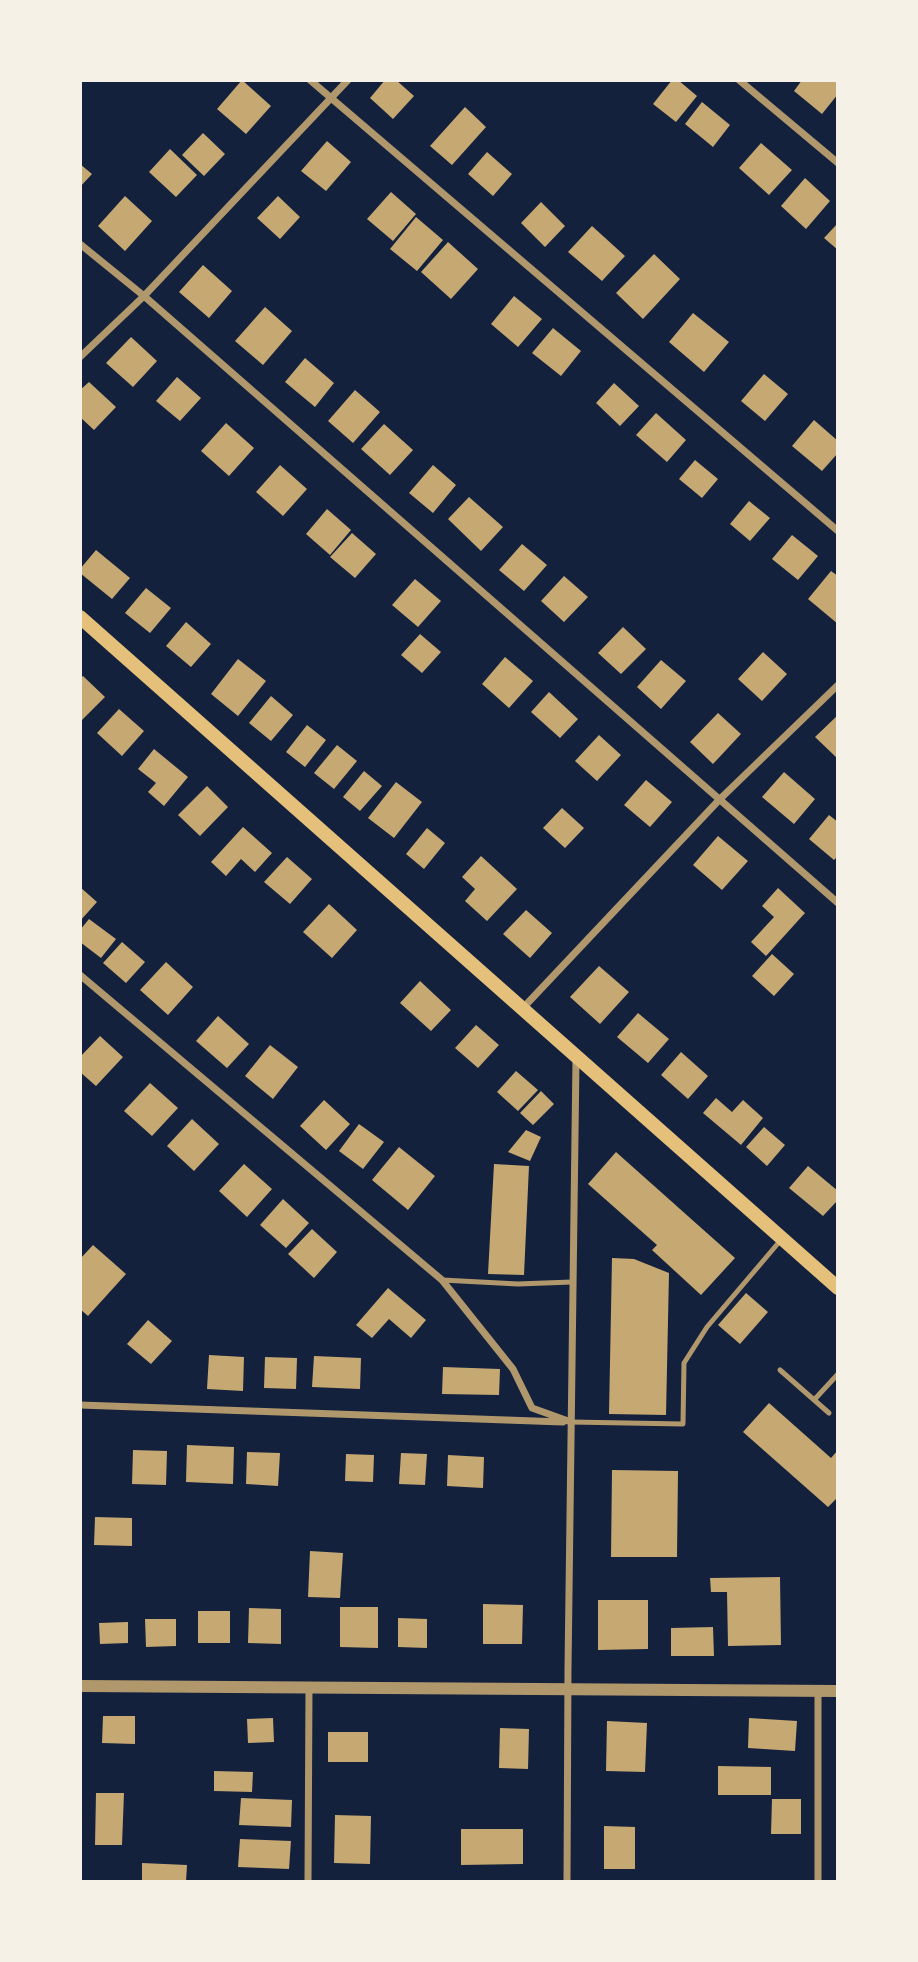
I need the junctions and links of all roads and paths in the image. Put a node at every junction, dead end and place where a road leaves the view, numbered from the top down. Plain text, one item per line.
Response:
1 (310, 80) edge
2 (348, 80) edge
3 (739, 80) edge
4 (332, 99) junction
5 (838, 163) edge
6 (80, 244) edge
7 (144, 296) junction
8 (80, 357) edge
9 (838, 531) edge
10 (80, 617) edge
11 (838, 685) edge
12 (720, 799) junction
13 (838, 903) edge
14 (80, 975) edge
15 (522, 1009) junction
16 (576, 1059) junction
17 (782, 1238) junction
18 (442, 1280) junction
19 (572, 1282) junction
20 (838, 1288) edge
21 (780, 1370) dead end
22 (838, 1374) edge
23 (814, 1400) junction
24 (80, 1405) edge
25 (829, 1413) dead end
26 (571, 1422) junction
27 (80, 1686) edge
28 (309, 1688) junction
29 (567, 1688) junction
30 (818, 1691) junction
31 (838, 1691) edge
32 (308, 1881) edge
33 (567, 1881) edge
34 (818, 1881) edge

1 - 4 street
2 - 4 street
3 - 5 street
4 - 7 street
4 - 9 street
6 - 7 street
7 - 8 street
7 - 12 street
10 - 15 main road
11 - 12 street
12 - 13 street
12 - 15 street
14 - 18 street
15 - 16 main road
16 - 17 main road
16 - 19 street
17 - 20 main road
17 - 26 lane
18 - 19 lane
18 - 26 street
19 - 26 street
21 - 23 lane
22 - 23 lane
23 - 25 lane
24 - 26 street
26 - 29 street
27 - 28 street
28 - 29 street
28 - 32 street
29 - 30 street
29 - 33 street
30 - 31 street
30 - 34 street

